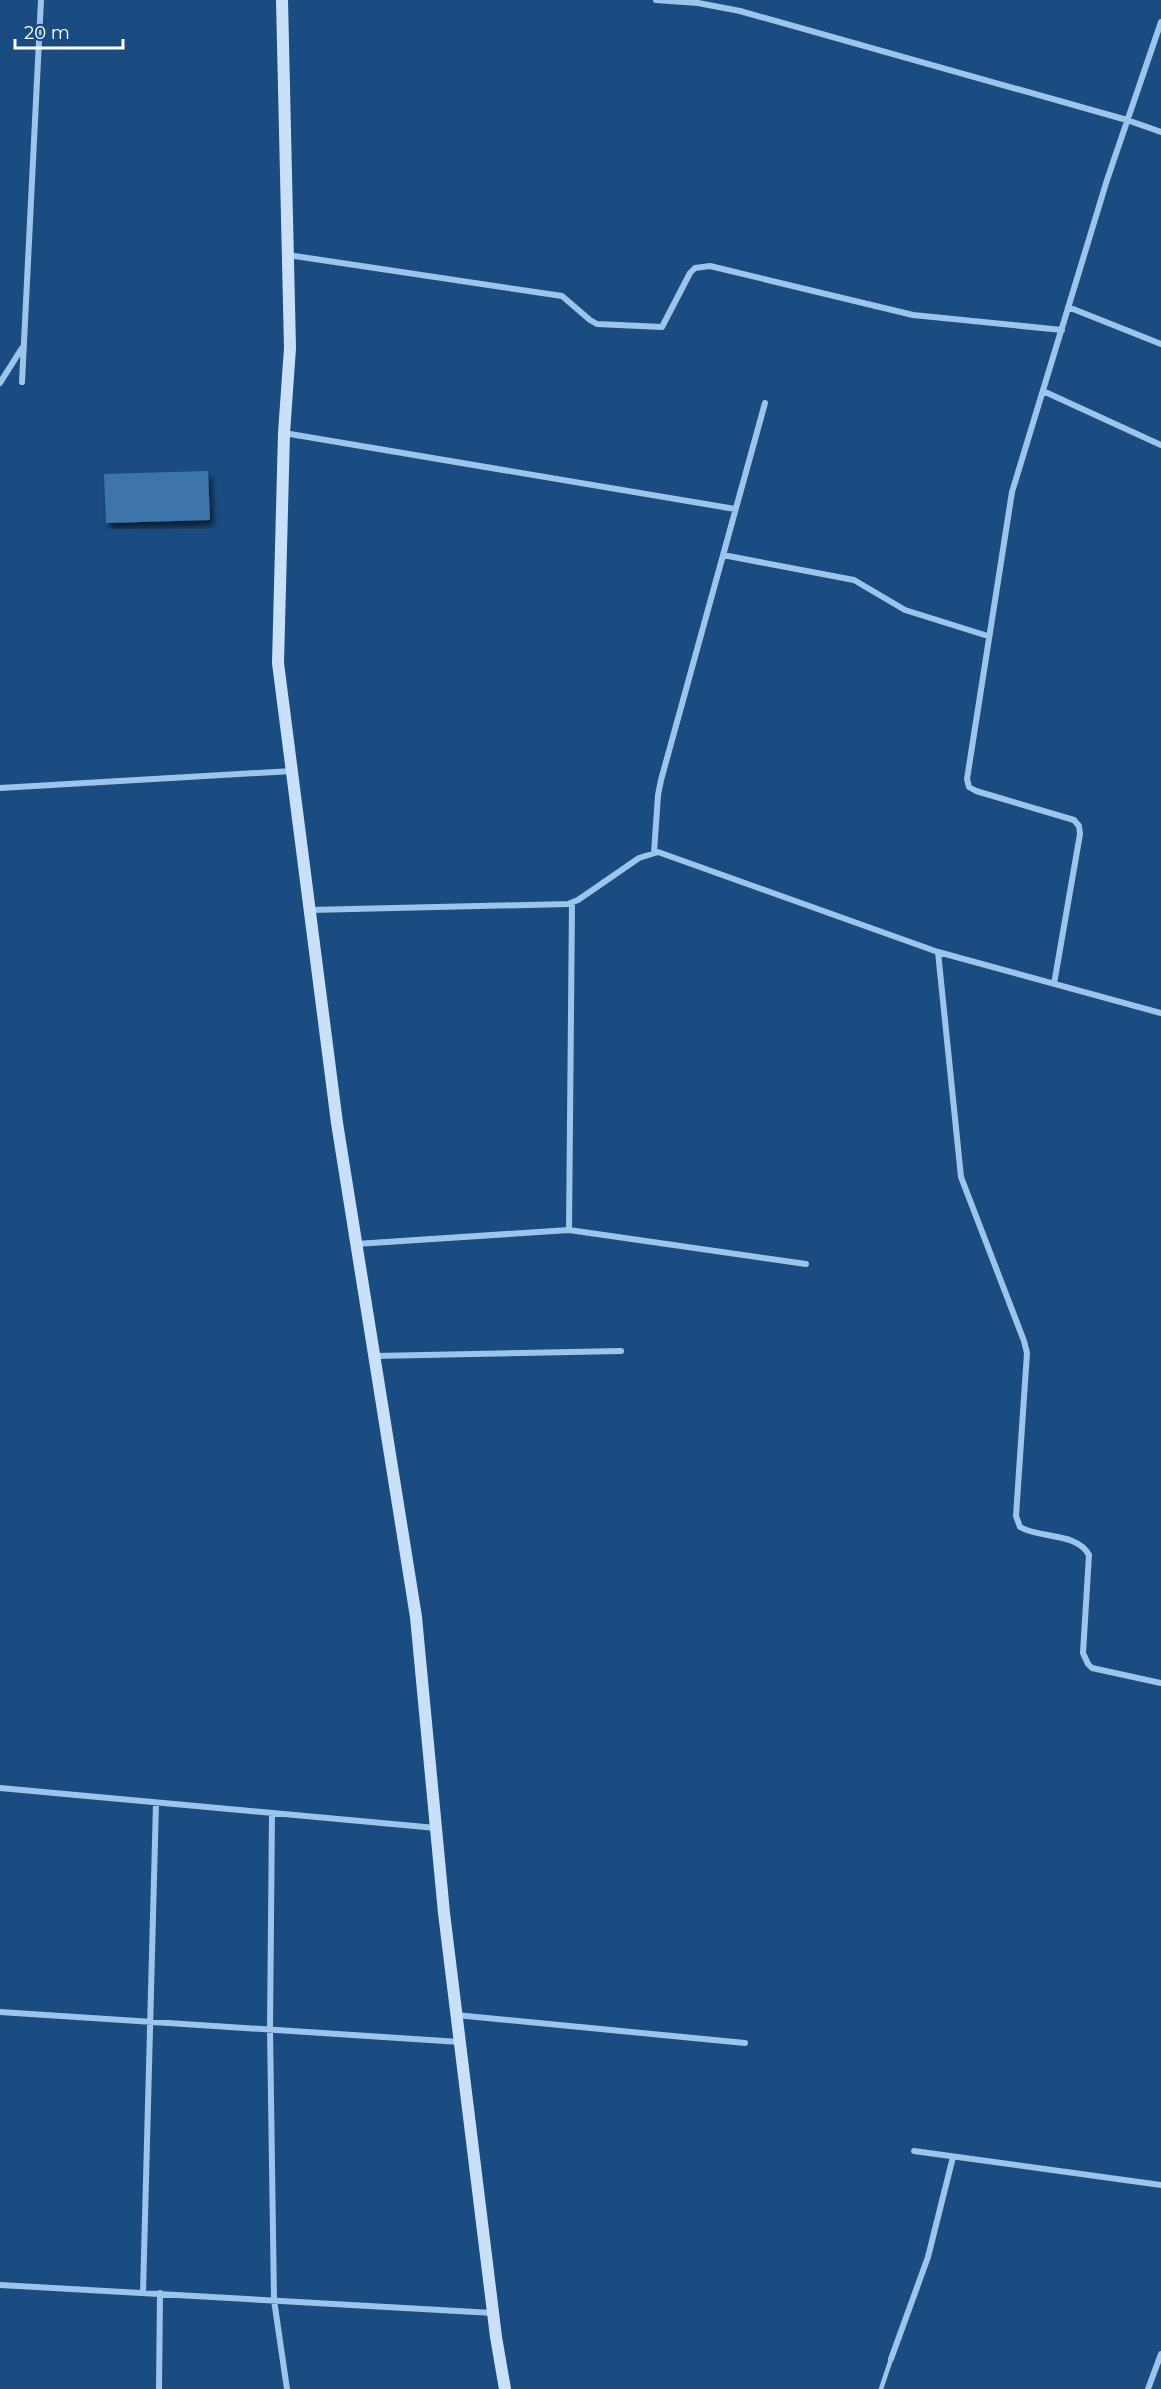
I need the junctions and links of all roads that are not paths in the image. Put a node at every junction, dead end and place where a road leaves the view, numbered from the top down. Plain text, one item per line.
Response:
1 (41, 0) edge
2 (282, 0) edge
3 (656, 0) edge
4 (1161, 22) edge
5 (1127, 120) junction
6 (1161, 132) edge
7 (288, 255) junction
8 (1068, 307) junction
9 (1062, 330) junction
10 (1161, 344) edge
11 (23, 345) junction
12 (22, 382) dead end
13 (0, 383) edge
14 (1043, 391) junction
15 (765, 403) dead end
16 (284, 433) junction
17 (1161, 445) edge
18 (735, 509) junction
19 (723, 555) junction
20 (988, 636) junction
21 (292, 771) junction
22 (0, 788) edge
23 (654, 853) junction
24 (572, 903) junction
25 (310, 910) junction
26 (938, 952) junction
27 (1053, 984) junction
28 (1161, 1013) edge
29 (569, 1230) junction
30 (356, 1244) junction
31 (806, 1264) dead end
32 (621, 1352) dead end
33 (374, 1356) junction
34 (1161, 1683) edge
35 (0, 1788) edge
36 (156, 1803) junction
37 (272, 1814) junction
38 (436, 1828) junction
39 (0, 2012) edge
40 (456, 2015) junction
41 (149, 2022) junction
42 (270, 2030) junction
43 (460, 2042) junction
44 (745, 2043) dead end
45 (914, 2151) dead end
46 (953, 2157) junction
47 (1161, 2185) edge
48 (0, 2285) edge
49 (143, 2293) junction
50 (160, 2294) junction
51 (274, 2300) junction
52 (493, 2313) junction
53 (1161, 2354) edge
54 (891, 2360) joint
55 (159, 2389) edge
56 (287, 2389) edge
57 (505, 2389) edge
58 (881, 2389) edge
59 (1148, 2389) edge

1 - 11 street
2 - 7 street
3 - 5 street
4 - 5 street
5 - 6 street
5 - 8 street
7 - 9 street
7 - 16 street
8 - 9 street
8 - 10 street
9 - 14 street
11 - 12 street
11 - 13 street
14 - 17 street
14 - 20 street
15 - 18 street
16 - 18 street
16 - 21 street
18 - 19 street
19 - 20 street
19 - 23 street
20 - 27 street
21 - 22 street
21 - 25 street
23 - 24 street
23 - 26 street
24 - 25 street
24 - 29 street
25 - 30 street
26 - 27 street
26 - 34 street
27 - 28 street
29 - 30 street
29 - 31 street
30 - 33 street
32 - 33 street
33 - 38 street
35 - 36 street
36 - 37 street
36 - 41 street
37 - 38 street
37 - 42 street
38 - 40 street
39 - 41 street
40 - 43 street
40 - 44 street
41 - 42 street
41 - 49 street
42 - 43 street
42 - 51 street
43 - 52 street
45 - 46 street
46 - 47 street
46 - 54 street
48 - 49 street
49 - 50 street
50 - 51 street
50 - 55 street
51 - 52 street
51 - 56 street
52 - 57 street
53 - 59 street
54 - 58 lane

